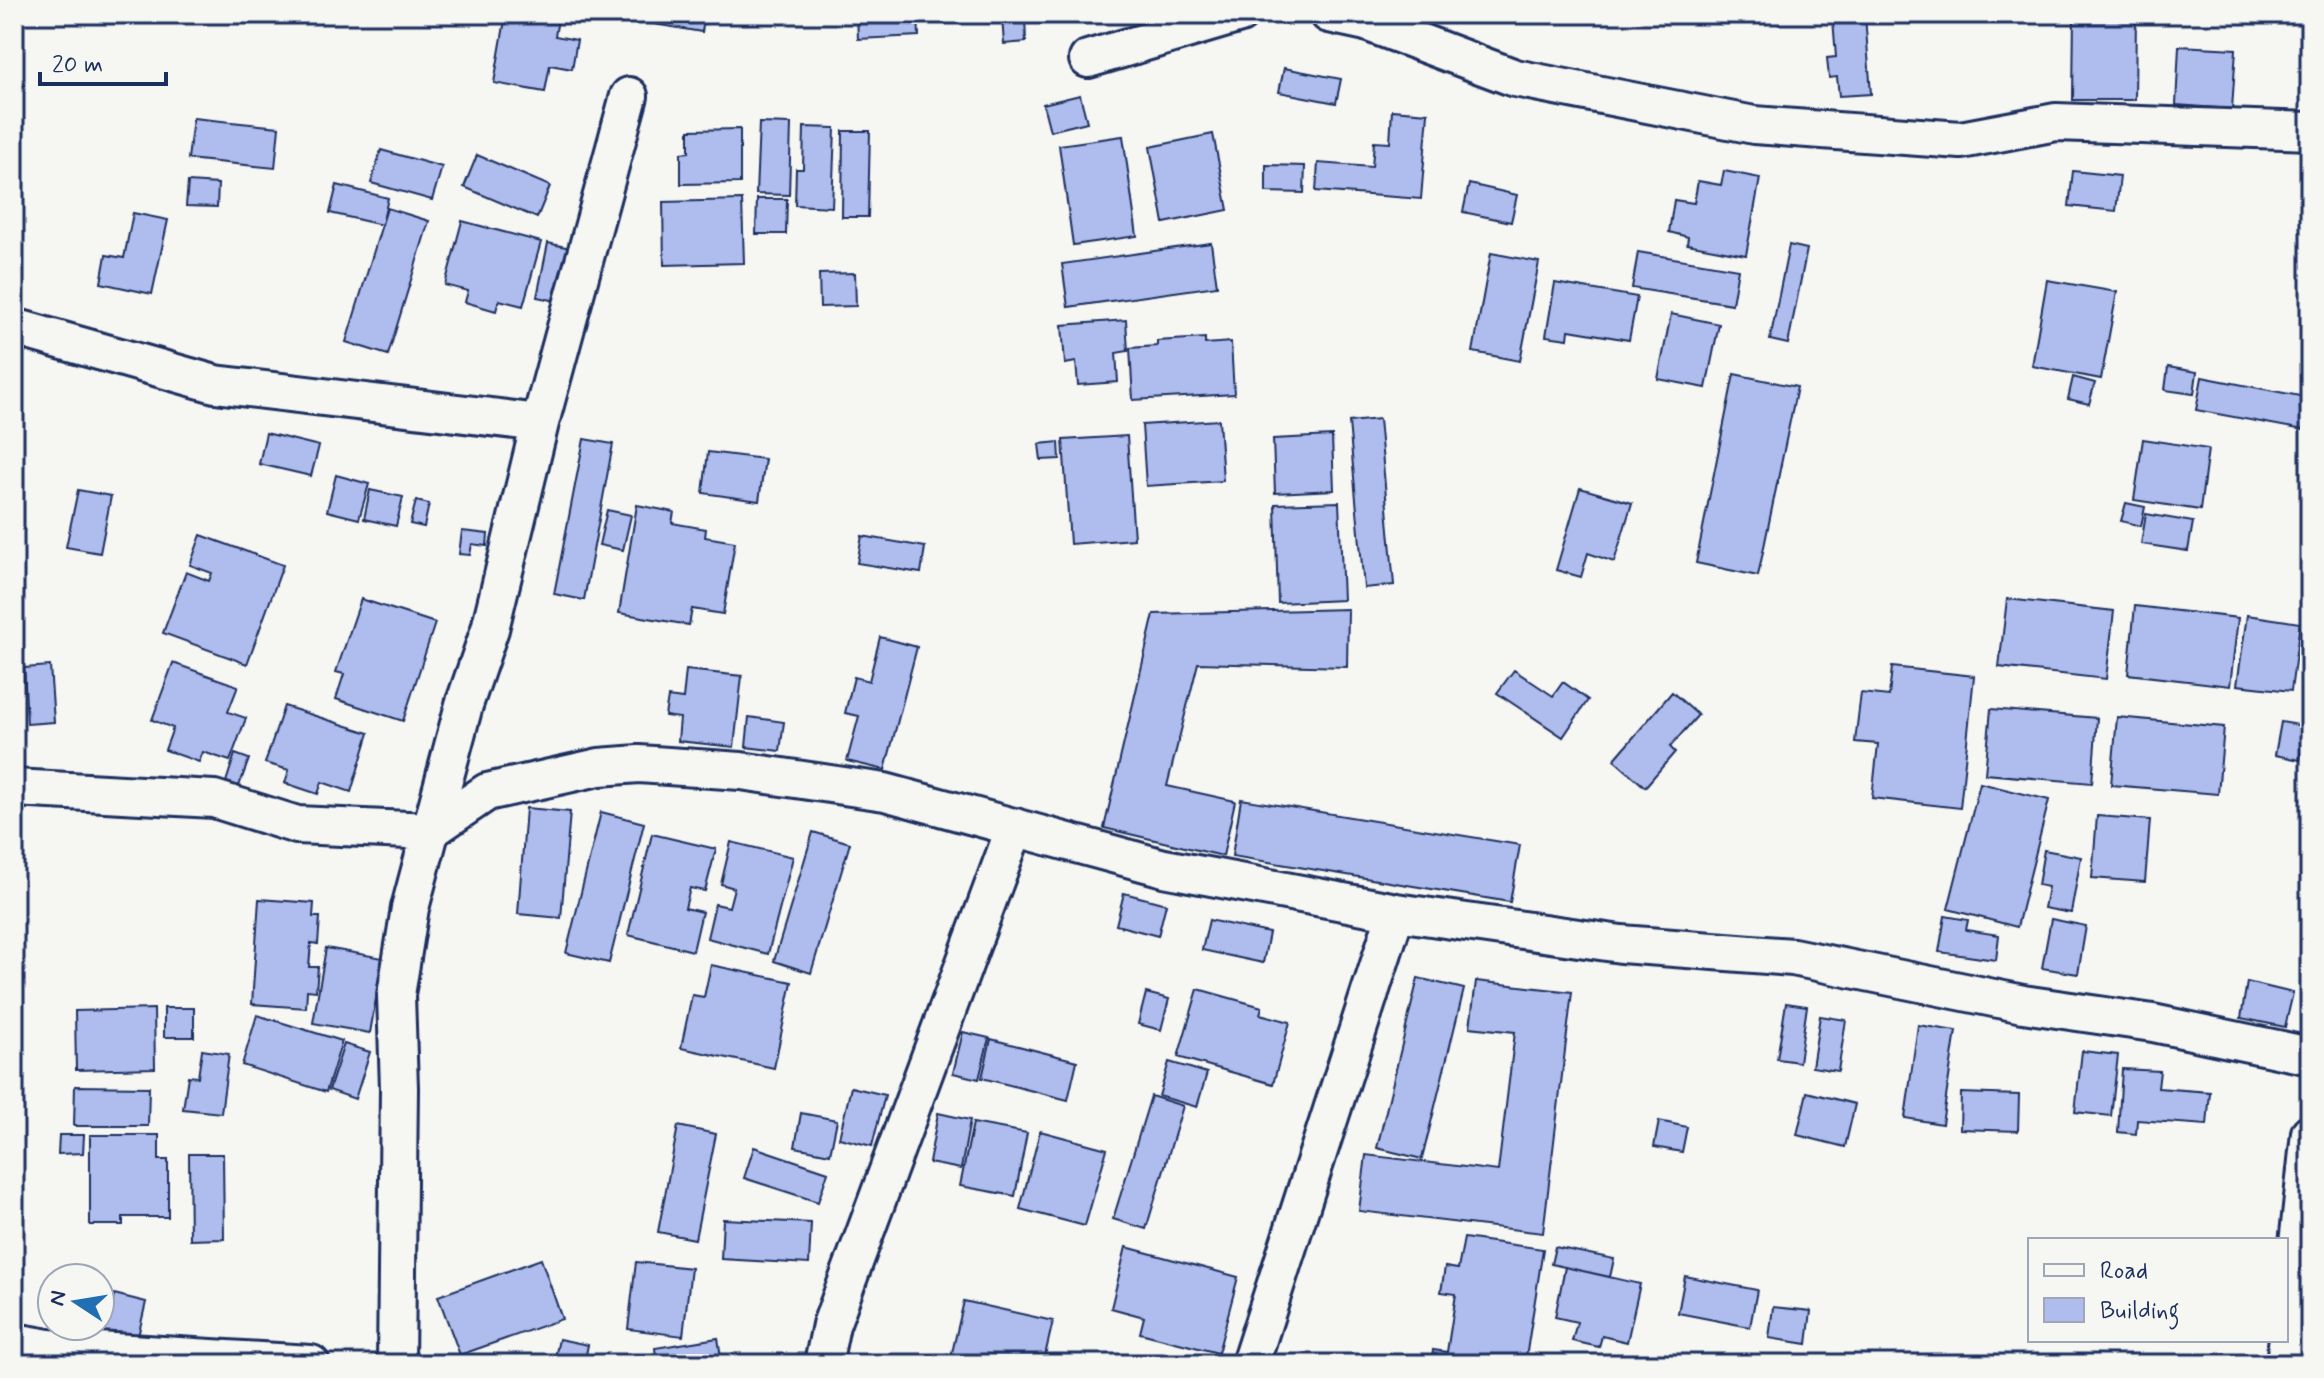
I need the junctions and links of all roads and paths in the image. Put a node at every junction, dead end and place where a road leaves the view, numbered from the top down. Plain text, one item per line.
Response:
1 (1240, 14) edge
2 (1329, 14) edge
3 (1088, 59) dead end
4 (629, 96) dead end
5 (2310, 131) edge
6 (14, 327) edge
7 (540, 423) junction
8 (14, 788) edge
9 (1015, 827) junction
10 (430, 831) junction
11 (1396, 912) junction
12 (2310, 1056) edge
13 (2310, 1133) edge
14 (2288, 1336) edge
15 (14, 1342) edge
16 (2287, 1342) edge
17 (311, 1364) edge
18 (396, 1364) edge
19 (823, 1364) edge
20 (1250, 1364) edge
21 (2285, 1364) edge

1 - 3 street
2 - 5 street
4 - 7 street
6 - 7 street
7 - 10 street
8 - 10 street
9 - 10 street
9 - 11 street
9 - 19 street
10 - 18 street
11 - 12 street
11 - 20 street
13 - 14 street
15 - 17 street
16 - 21 street

